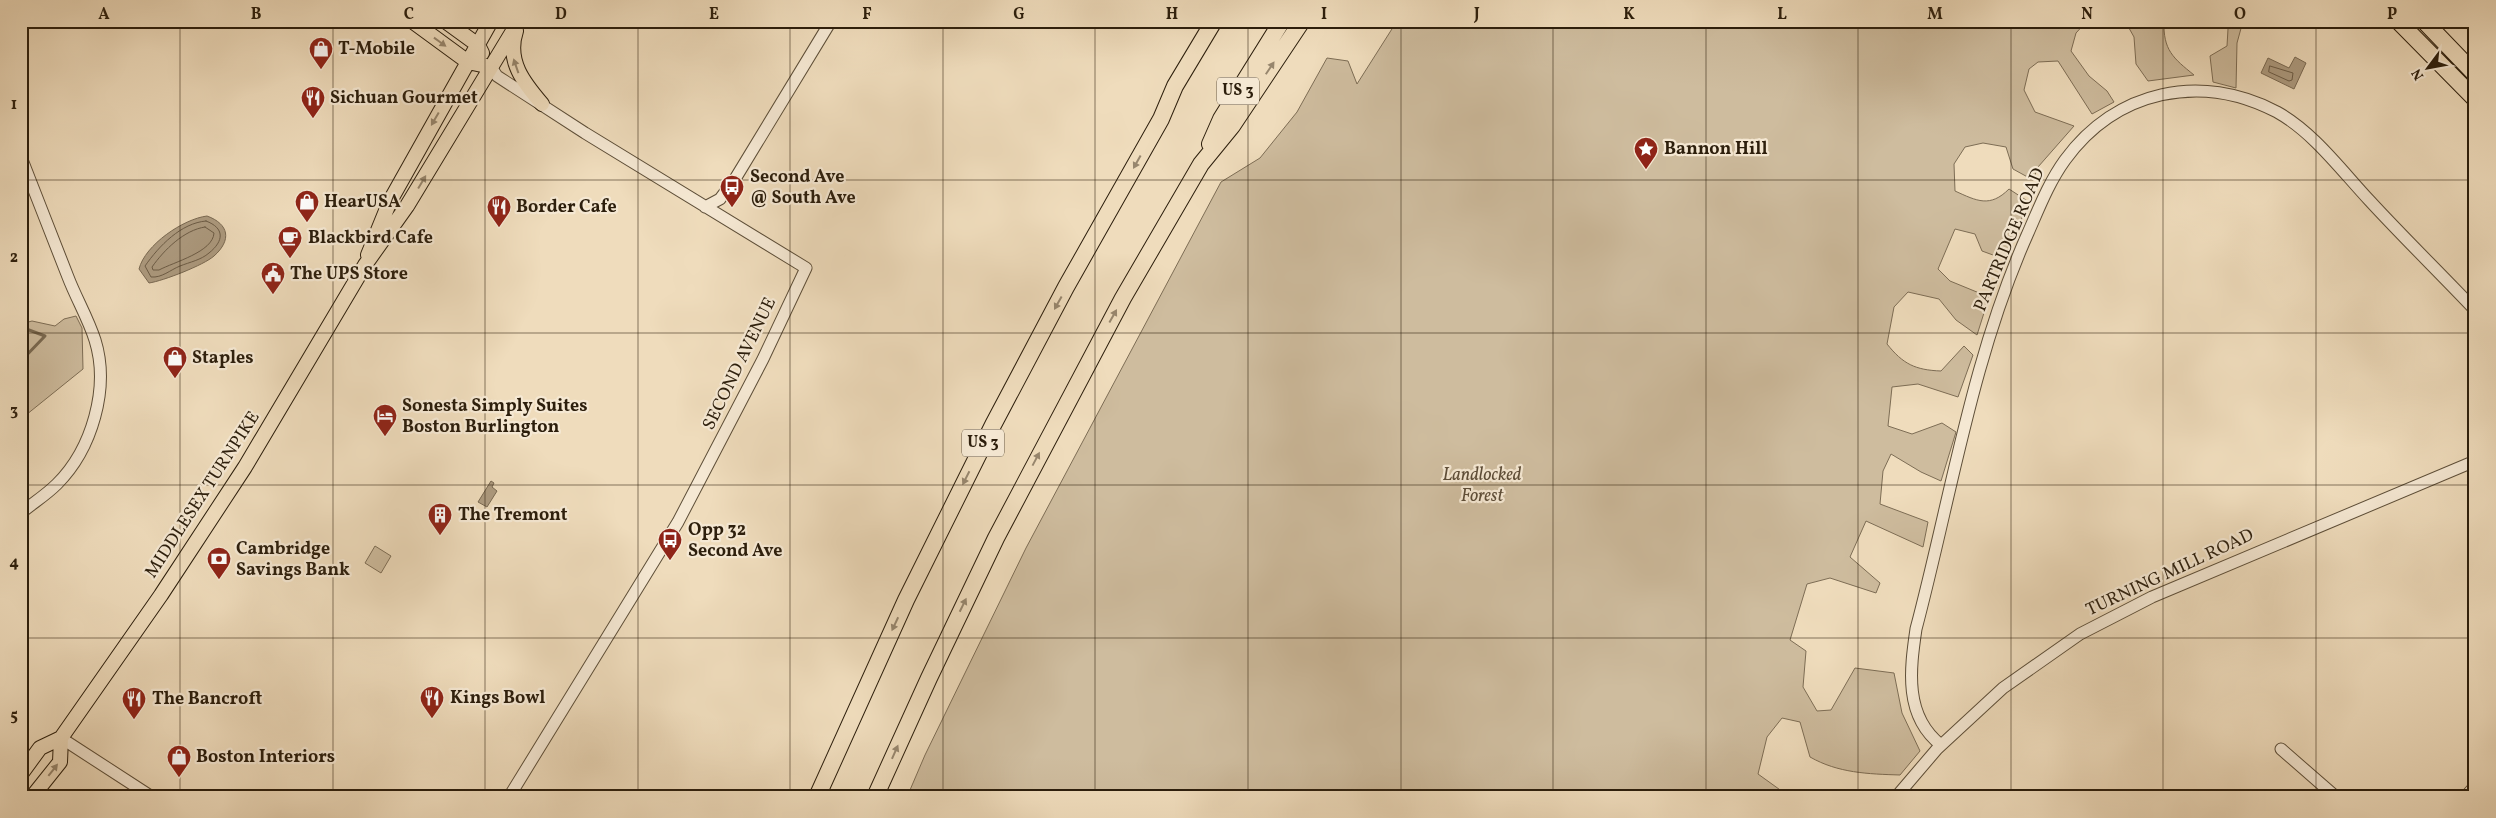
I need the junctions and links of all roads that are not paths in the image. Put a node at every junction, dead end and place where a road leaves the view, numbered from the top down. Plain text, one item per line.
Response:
1 (25, 21) edge
2 (412, 21) edge
3 (445, 21) edge
4 (491, 21) edge
5 (519, 21) edge
6 (831, 21) edge
7 (1214, 21) edge
8 (1224, 21) edge
9 (1282, 21) edge
10 (1302, 21) edge
11 (2398, 21) edge
12 (2424, 21) edge
13 (2472, 21) edge
14 (2475, 24) edge
15 (21, 26) edge
16 (478, 46) junction
17 (468, 62) junction
18 (491, 67) junction
19 (2475, 74) edge
20 (2475, 98) edge
21 (542, 104) junction
22 (1161, 119) junction
23 (21, 157) edge
24 (1201, 164) junction
25 (705, 208) junction
26 (364, 265) junction
27 (2475, 310) edge
28 (2475, 460) edge
29 (21, 513) edge
30 (61, 738) junction
31 (1941, 745) junction
32 (2281, 749) dead end
33 (21, 774) edge
34 (2475, 786) edge
35 (32, 797) edge
36 (152, 797) edge
37 (509, 797) edge
38 (817, 797) edge
39 (875, 797) edge
40 (1896, 797) edge
41 (2336, 797) edge
42 (2465, 797) edge

1 - 15 street
2 -> 17 main road
3 - 16 main road
4 - 16 main road, MIDDLESEX TURNPIKE
5 - 18 main road, MIDDLESEX TURNPIKE
21 -> 5 main road
6 - 25 street
7 - 22 highway, US 3
8 - 22 highway
9 - 24 highway, US 3
24 -> 10 highway
11 - 20 highway
12 - 19 highway
13 - 14 highway
16 - 17 main road, MIDDLESEX TURNPIKE
16 - 18 main road
17 - 18 main road
17 -> 26 main road, MIDDLESEX TURNPIKE
18 - 21 street, SECOND AVENUE
26 -> 18 main road, MIDDLESEX TURNPIKE
21 - 25 street, SECOND AVENUE
22 -> 38 highway, US 3
23 - 29 street
39 -> 24 highway, US 3
25 - 37 street, SECOND AVENUE
26 - 30 main road, MIDDLESEX TURNPIKE
27 - 31 street, PARTRIDGE ROAD
28 - 31 street, TURNING MILL ROAD
30 - 33 main road, MIDDLESEX TURNPIKE
35 -> 30 main road
30 - 36 street
31 - 40 street, TURNING MILL ROAD
32 - 41 street
34 - 42 street

